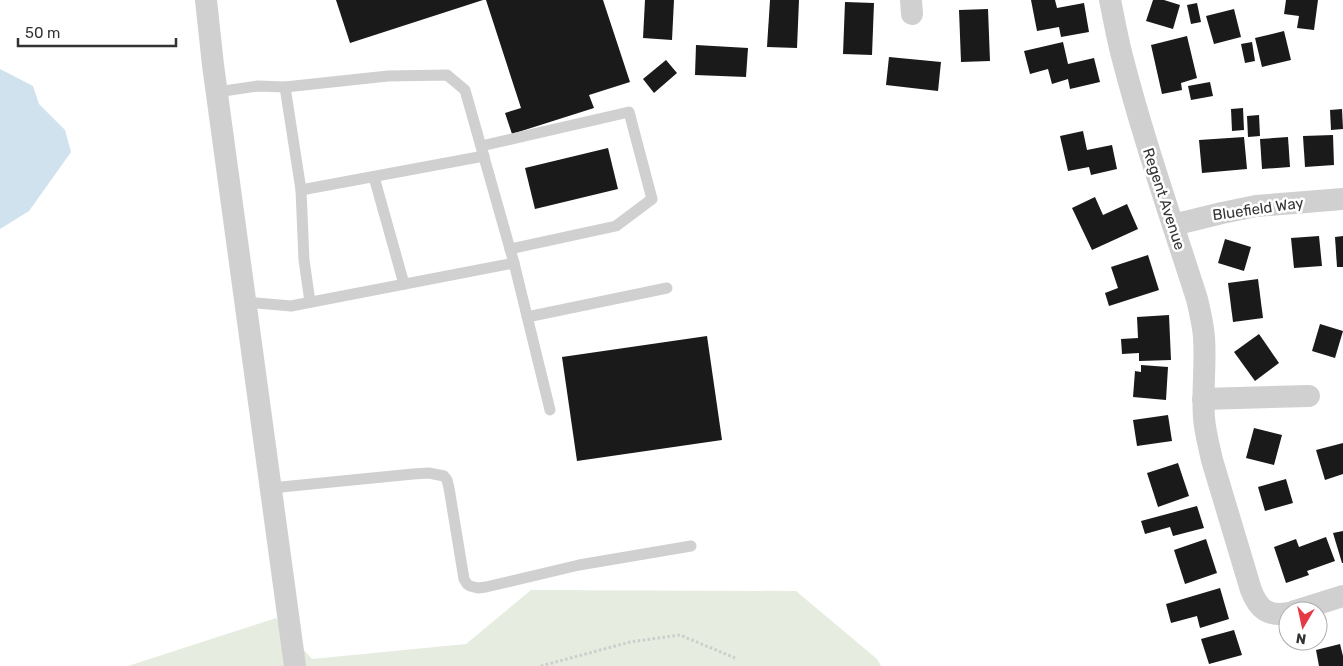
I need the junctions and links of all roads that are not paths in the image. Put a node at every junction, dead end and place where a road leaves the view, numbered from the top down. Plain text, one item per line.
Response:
1 (206, 0) edge
2 (1110, 0) edge
3 (285, 87) junction
4 (217, 92) junction
5 (482, 151) junction
6 (374, 176) junction
7 (301, 190) junction
8 (1343, 199) edge
9 (1173, 225) junction
10 (510, 249) junction
11 (514, 263) junction
12 (404, 284) junction
13 (667, 288) dead end
14 (245, 302) junction
15 (310, 302) junction
16 (527, 316) junction
17 (1309, 396) dead end
18 (1203, 399) junction
19 (550, 410) dead end
20 (271, 488) junction
21 (691, 546) dead end
22 (1343, 596) edge
23 (1327, 601) edge
24 (1278, 614) edge
25 (295, 666) edge

1 - 4 street
2 - 9 street, Regent Avenue
3 - 4 lane
3 - 5 lane
3 - 7 lane
4 - 14 street
5 - 6 lane
5 - 10 lane
5 - 10 lane
6 - 7 lane
6 - 12 lane
7 - 15 lane
8 - 9 street, Bluefield Way
9 - 18 street, Regent Avenue
10 - 11 lane
11 - 12 lane
11 - 16 lane
12 - 15 lane
13 - 16 lane
14 - 15 lane
14 - 20 street
16 - 19 lane
17 - 18 street
18 - 24 street, Regent Avenue
20 - 21 lane
20 - 25 street
22 - 23 street

